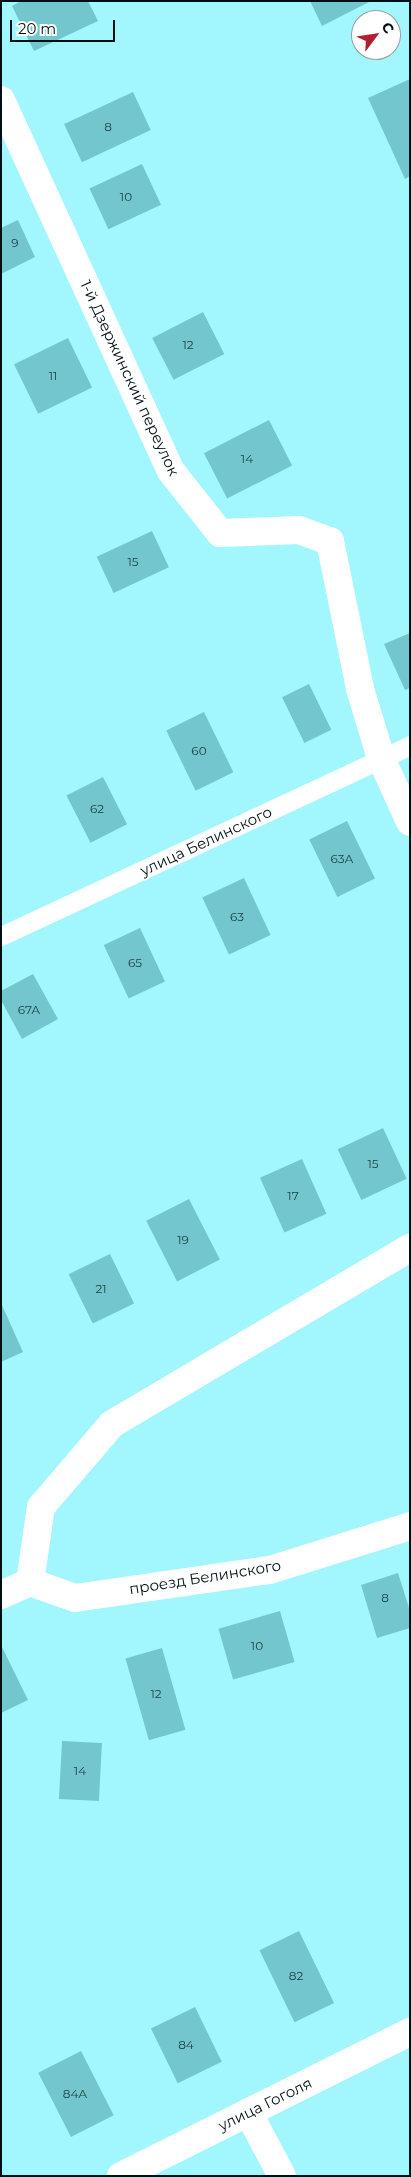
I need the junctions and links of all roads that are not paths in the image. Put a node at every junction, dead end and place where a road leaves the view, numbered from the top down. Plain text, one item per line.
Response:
1 (1, 100) edge
2 (410, 745) edge
3 (381, 758) junction
4 (410, 822) edge
5 (1, 936) edge
6 (410, 1248) edge
7 (410, 1526) edge
8 (30, 1582) junction
9 (1, 1596) edge
10 (410, 2032) edge
11 (248, 2112) junction
12 (121, 2176) edge
13 (282, 2176) edge

1 - 3 street, 1-й Дзержинский переулок
2 - 3 lane, улица Белинского
3 - 4 street
3 - 5 lane, улица Белинского
6 - 8 street
7 - 8 street, проезд Белинского
8 - 9 street
10 - 11 street, улица Гоголя
11 - 12 street, улица Гоголя
11 - 13 street

